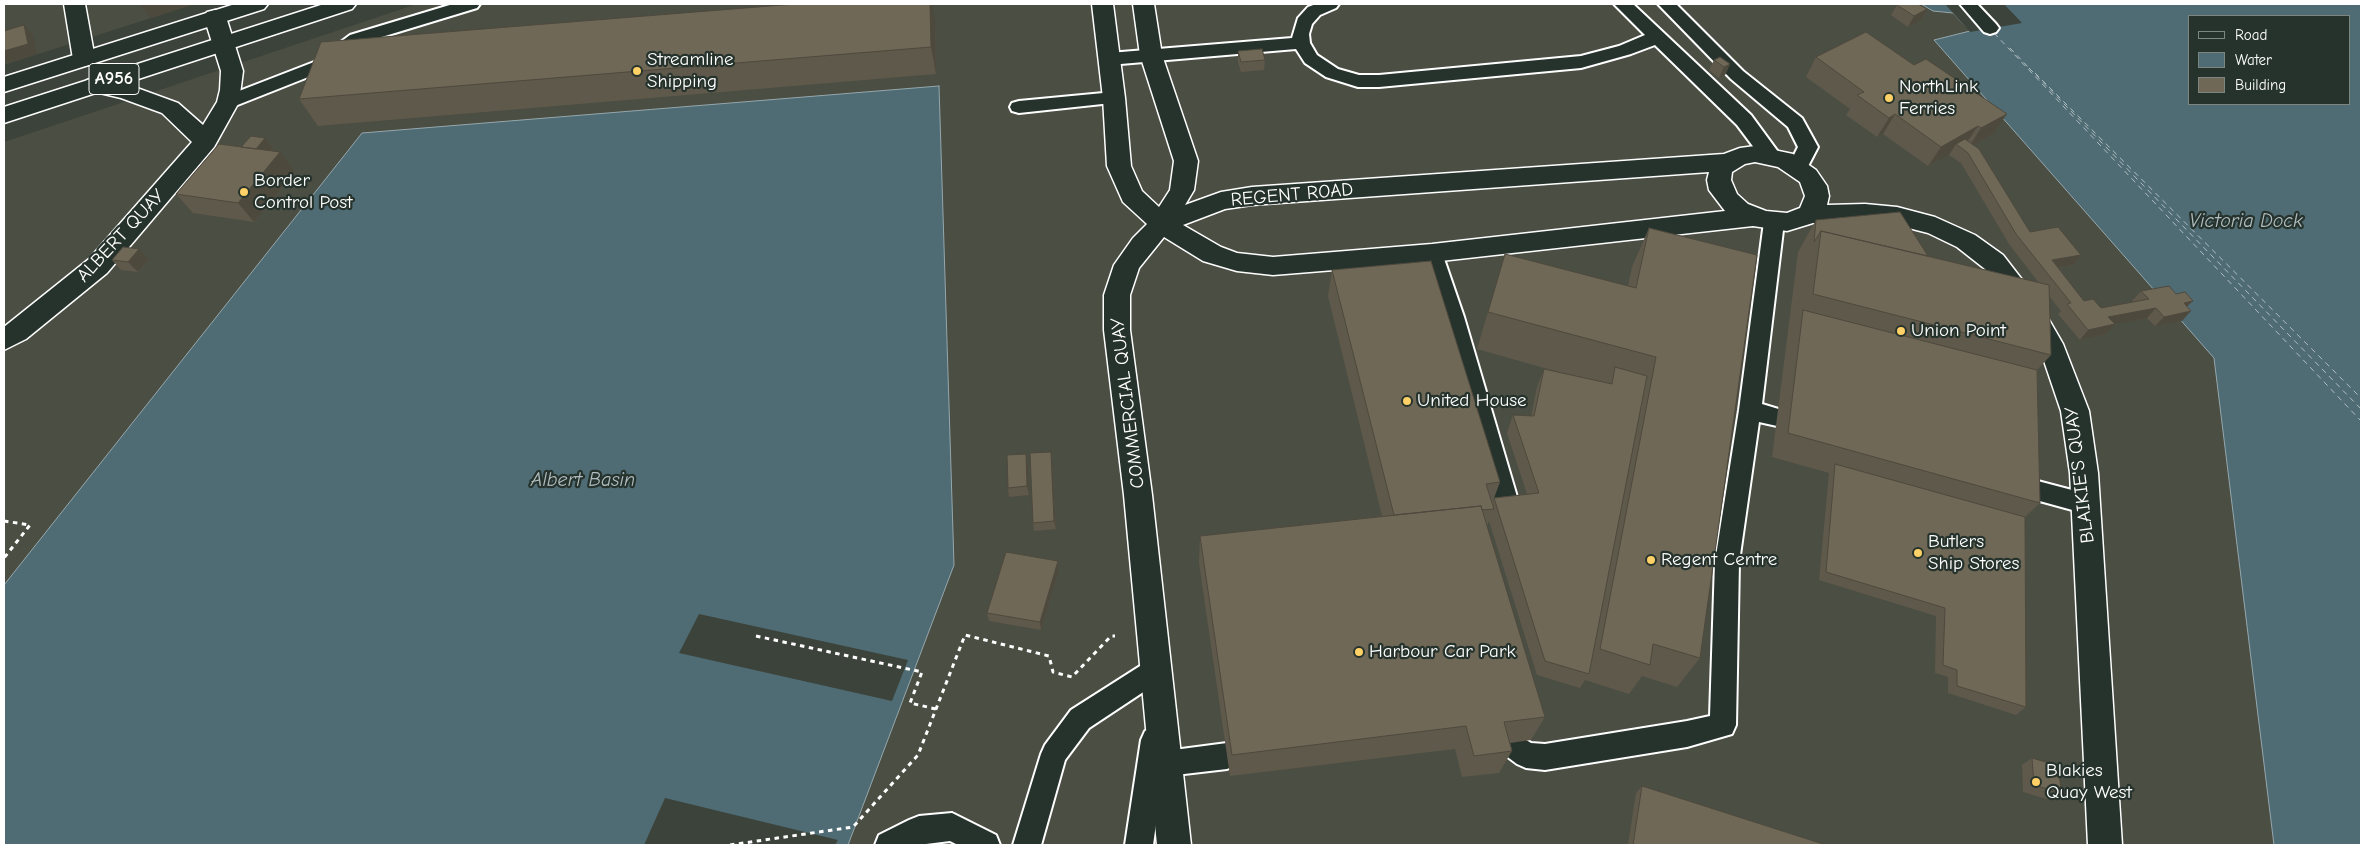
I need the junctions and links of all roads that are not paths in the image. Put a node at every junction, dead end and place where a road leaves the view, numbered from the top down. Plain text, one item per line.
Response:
1 (74, 4) edge
2 (257, 4) edge
3 (345, 4) edge
4 (471, 4) edge
5 (1102, 4) edge
6 (1143, 4) edge
7 (1330, 4) edge
8 (1623, 4) edge
9 (1666, 4) edge
10 (1968, 4) edge
11 (215, 17) junction
12 (1990, 28) dead end
13 (1657, 37) junction
14 (1301, 43) junction
15 (224, 44) junction
16 (1151, 55) junction
17 (84, 59) junction
18 (1109, 59) junction
19 (4, 85) edge
20 (95, 85) junction
21 (1114, 98) junction
22 (228, 102) junction
23 (1019, 106) dead end
24 (4, 115) edge
25 (206, 141) junction
26 (1771, 156) junction
27 (1728, 162) junction
28 (1798, 167) junction
29 (1809, 214) junction
30 (1763, 219) junction
31 (1162, 224) junction
32 (1432, 253) junction
33 (4, 340) edge
34 (1750, 410) junction
35 (1777, 417) dead end
36 (2015, 485) edge
37 (2087, 504) junction
38 (1508, 507) edge
39 (1158, 683) junction
40 (1510, 743) edge
41 (1227, 756) edge
42 (1168, 770) junction
43 (889, 845) edge
44 (986, 845) edge
45 (1027, 845) edge
46 (1139, 845) edge
47 (1174, 845) edge
48 (2105, 845) edge

1 - 17 street
2 - 11 street, A956
3 - 15 street, A956
4 - 22 lane
5 - 18 street
6 - 16 street, COMMERCIAL QUAY
7 - 14 lane
8 - 13 lane
9 - 28 lane
10 - 12 lane
11 - 15 street, ALBERT QUAY
11 - 17 street, A956
13 - 14 lane
13 - 26 lane
14 - 16 lane
15 - 20 street, A956
15 - 22 street, ALBERT QUAY
16 - 18 lane
16 - 31 street, COMMERCIAL QUAY
17 - 19 street, A956
18 - 21 street
20 - 24 street, A956
20 - 25 street
21 - 23 lane
21 - 31 street
22 - 25 street, ALBERT QUAY
25 - 33 street, ALBERT QUAY
26 - 27 street
26 - 28 street
27 - 30 street
27 - 31 street, REGENT ROAD
28 - 29 street
29 - 30 street
29 - 37 street, BLAIKIE'S QUAY
30 - 32 street
30 - 34 lane
31 - 32 street
31 - 39 street, COMMERCIAL QUAY
32 - 38 lane
34 - 35 lane
34 - 40 lane
36 - 37 lane
37 - 48 street, BLAIKIE'S QUAY
39 - 42 street, COMMERCIAL QUAY
39 - 45 lane
39 - 46 lane
41 - 42 lane
42 - 47 street, COMMERCIAL QUAY
43 - 44 lane

